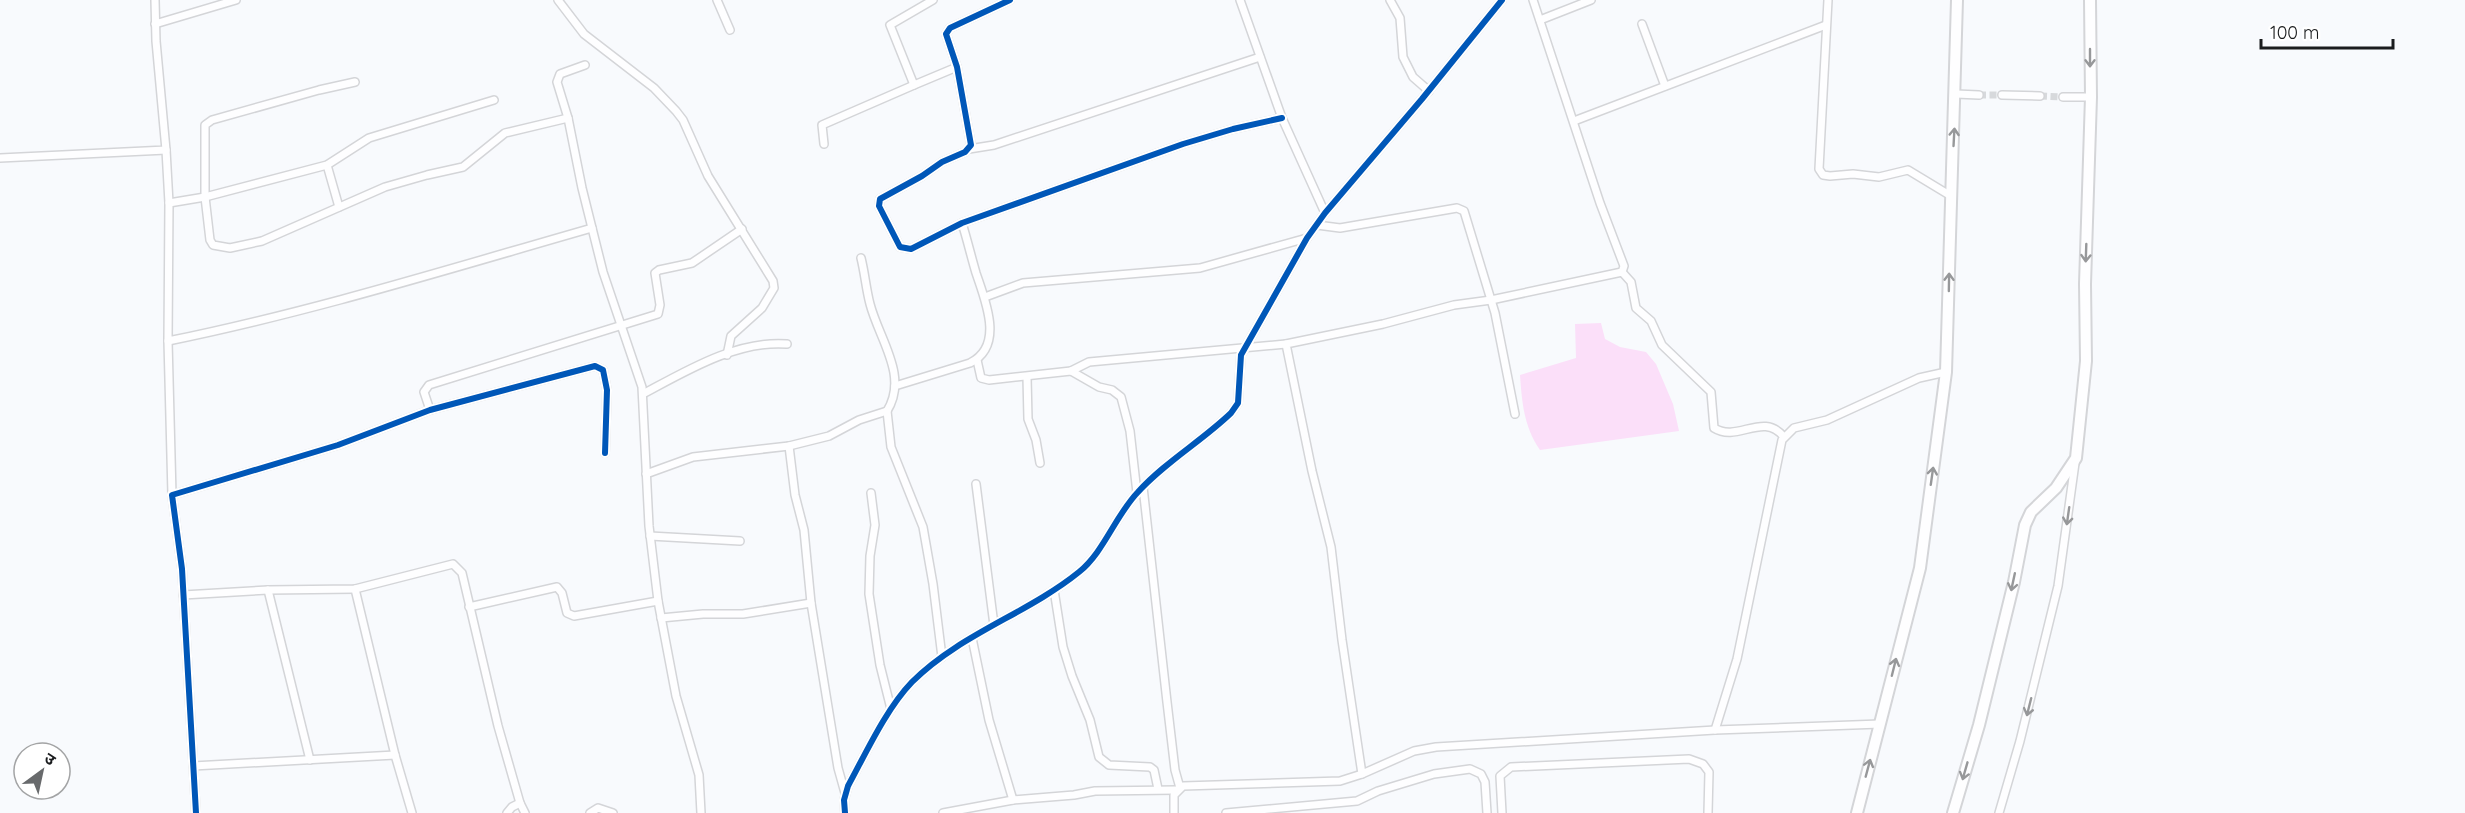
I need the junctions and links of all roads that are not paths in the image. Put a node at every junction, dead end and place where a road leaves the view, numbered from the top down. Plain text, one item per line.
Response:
1 (155, 0) edge
2 (236, 0) edge
3 (558, 0) edge
4 (717, 0) edge
5 (933, 0) edge
6 (1010, 0) edge
7 (1240, 0) edge
8 (1390, 0) edge
9 (1502, 0) edge
10 (1533, 0) edge
11 (1591, 0) edge
12 (1828, 0) edge
13 (1957, 0) edge
14 (2090, 0) edge
15 (1540, 20) junction
16 (155, 24) junction
17 (1642, 24) dead end
18 (1826, 25) junction
19 (730, 30) dead end
20 (1260, 57) junction
21 (585, 65) dead end
22 (957, 67) junction
23 (355, 82) dead end
24 (914, 86) junction
25 (1665, 86) junction
26 (1429, 91) junction
27 (1956, 94) junction
28 (1980, 95) tunnel mouth
29 (2002, 95) tunnel mouth
30 (2040, 96) tunnel mouth
31 (2063, 97) tunnel mouth
32 (2091, 97) junction
33 (494, 100) dead end
34 (568, 118) junction
35 (1282, 118) junction
36 (1574, 121) junction
37 (824, 144) dead end
38 (969, 149) junction
39 (166, 150) junction
40 (0, 158) edge
41 (327, 165) junction
42 (1951, 196) junction
43 (205, 197) junction
44 (169, 203) junction
45 (339, 207) junction
46 (1325, 213) junction
47 (962, 223) junction
48 (1317, 225) junction
49 (592, 228) junction
50 (742, 229) junction
51 (1307, 238) junction
52 (861, 258) dead end
53 (1622, 272) junction
54 (985, 297) junction
55 (1491, 300) junction
56 (621, 324) junction
57 (168, 341) junction
58 (787, 344) dead end
59 (1286, 344) junction
60 (1244, 348) junction
61 (726, 355) junction
62 (977, 360) junction
63 (1071, 372) junction
64 (1946, 372) junction
65 (1027, 376) junction
66 (895, 386) junction
67 (643, 394) junction
68 (430, 410) junction
69 (887, 411) junction
70 (1515, 414) dead end
71 (1784, 437) junction
72 (789, 446) junction
73 (605, 453) dead end
74 (2076, 458) junction
75 (1040, 464) dead end
76 (646, 474) junction
77 (976, 484) dead end
78 (1140, 490) junction
79 (871, 493) dead end
80 (172, 495) junction
81 (650, 536) junction
82 (740, 541) dead end
83 (355, 589) junction
84 (268, 590) junction
85 (1054, 590) junction
86 (183, 595) junction
87 (658, 601) junction
88 (811, 603) junction
89 (469, 607) junction
90 (661, 618) junction
91 (994, 625) junction
92 (972, 638) junction
93 (942, 657) junction
94 (891, 710) junction
95 (1880, 724) junction
96 (1715, 730) junction
97 (394, 755) junction
98 (310, 760) junction
99 (193, 766) junction
100 (1362, 774) junction
101 (1158, 789) junction
102 (1178, 789) junction
103 (845, 793) junction
104 (1013, 800) junction
105 (520, 803) junction
106 (196, 813) edge
107 (412, 813) edge
108 (507, 813) edge
109 (525, 813) edge
110 (590, 813) edge
111 (613, 813) edge
112 (701, 813) edge
113 (845, 813) edge
114 (943, 813) edge
115 (1174, 813) edge
116 (1226, 813) edge
117 (1487, 813) edge
118 (1502, 813) edge
119 (1708, 813) edge
120 (1857, 813) edge
121 (1953, 813) edge
122 (1999, 813) edge

1 - 16 street
2 - 16 street
3 - 50 street
4 - 19 street
5 - 24 street
6 - 22 street
7 - 20 street
8 - 26 street
9 - 26 street
10 - 15 street
11 - 15 street
12 - 18 street
13 - 27 main road
14 -> 32 main road
15 - 36 street
16 - 39 street
17 - 25 street
18 - 25 street
18 - 42 street
20 - 35 street
20 - 38 street
21 - 34 street
22 - 24 street
22 - 38 street
23 - 43 street
24 - 37 street
25 - 36 street
26 - 46 street
27 - 28 street
42 -> 27 main road
29 - 30 street
31 - 32 street
32 -> 74 main road
33 - 41 street
34 - 45 street
34 - 49 street
35 - 46 street
35 - 47 street
36 - 53 street
38 - 47 street
39 - 40 street
39 - 44 street
41 - 43 street
41 - 45 street
64 -> 42 main road
43 - 44 street
43 - 45 street
44 - 57 street
46 - 48 street
47 - 54 street
48 - 51 street
48 - 55 street
49 - 56 street
49 - 57 street
50 - 56 street
50 - 61 street
51 - 54 street
51 - 60 street
52 - 66 street
53 - 55 street
53 - 71 street
54 - 62 street
55 - 59 street
55 - 70 street
56 - 67 street
56 - 68 street
57 - 80 street
58 - 61 street
59 - 60 street
59 - 100 street
60 - 63 street
60 - 78 street
61 - 67 street
62 - 65 street
62 - 66 street
63 - 65 street
63 - 78 street
64 - 71 street
95 -> 64 main road
65 - 75 street
66 - 69 street
67 - 76 street
68 - 73 street
68 - 80 street
69 - 72 street
69 - 93 street
71 - 96 street
72 - 76 street
72 - 88 street
74 -> 121 main road
74 -> 122 street
76 - 81 street
77 - 91 street
78 - 85 street
78 - 102 street
79 - 94 street
80 - 86 street
81 - 82 street
81 - 87 street
83 - 84 street
83 - 89 street
83 - 97 street
84 - 86 street
84 - 98 street
85 - 91 street
85 - 101 street
86 - 99 street
87 - 89 street
87 - 90 street
88 - 90 street
88 - 103 street
89 - 105 street
90 - 112 street
91 - 92 street
92 - 93 street
92 - 104 street
93 - 94 street
94 - 103 street
95 - 96 street
120 -> 95 main road
96 - 100 street
97 - 98 street
97 - 107 street
98 - 99 street
99 - 106 street
100 - 102 street
101 - 102 street
101 - 104 street
102 - 115 street
103 - 113 street
104 - 114 street
105 - 108 street
105 - 109 street
110 - 111 street
116 - 117 street
118 - 119 street

